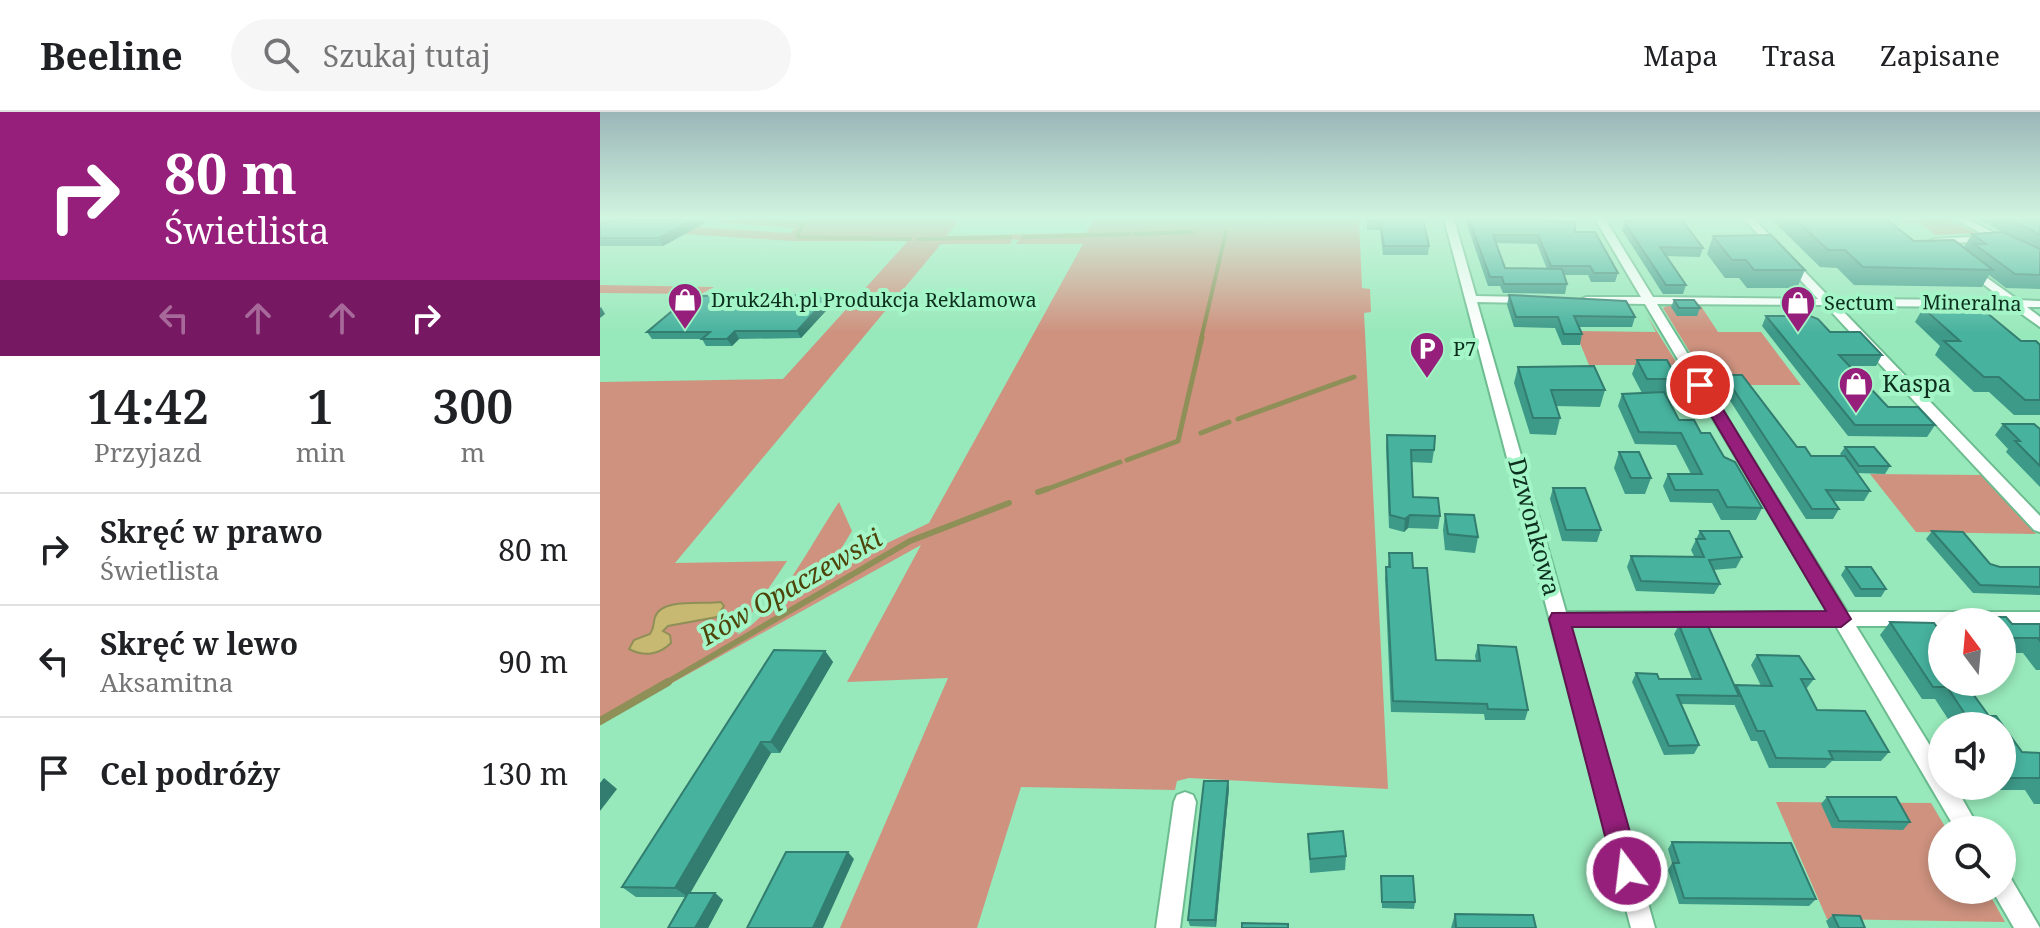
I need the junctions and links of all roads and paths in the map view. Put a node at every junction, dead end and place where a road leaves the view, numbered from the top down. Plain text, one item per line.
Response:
1 (1460, 257) edge
2 (1623, 257) edge
3 (1785, 257) edge
4 (1954, 257) edge
5 (1472, 299) junction
6 (1547, 300) edge
7 (1577, 300) edge
8 (1649, 300) junction
9 (1827, 302) junction
10 (2014, 303) junction
11 (2040, 304) edge
12 (2040, 323) edge
13 (2040, 526) edge
14 (1559, 619) junction
15 (1841, 619) junction
16 (2040, 619) edge
17 (1185, 802) dead end
18 (1961, 816) edge
19 (2013, 904) edge
20 (1168, 928) edge
21 (1643, 928) edge
22 (2028, 928) edge

1 - 5 street, Dzwonkowa
2 - 8 street
3 - 9 street
4 - 10 street
5 - 6 street
5 - 14 street, Dzwonkowa
7 - 8 street, Mineralna
8 - 9 street, Mineralna
8 - 15 street
9 - 10 street, Mineralna
9 - 13 street
10 - 11 street, Mineralna
10 - 12 street
14 - 15 street
14 - 21 street, Dzwonkowa
15 - 16 street
15 - 18 street
17 - 20 street
19 - 22 street

